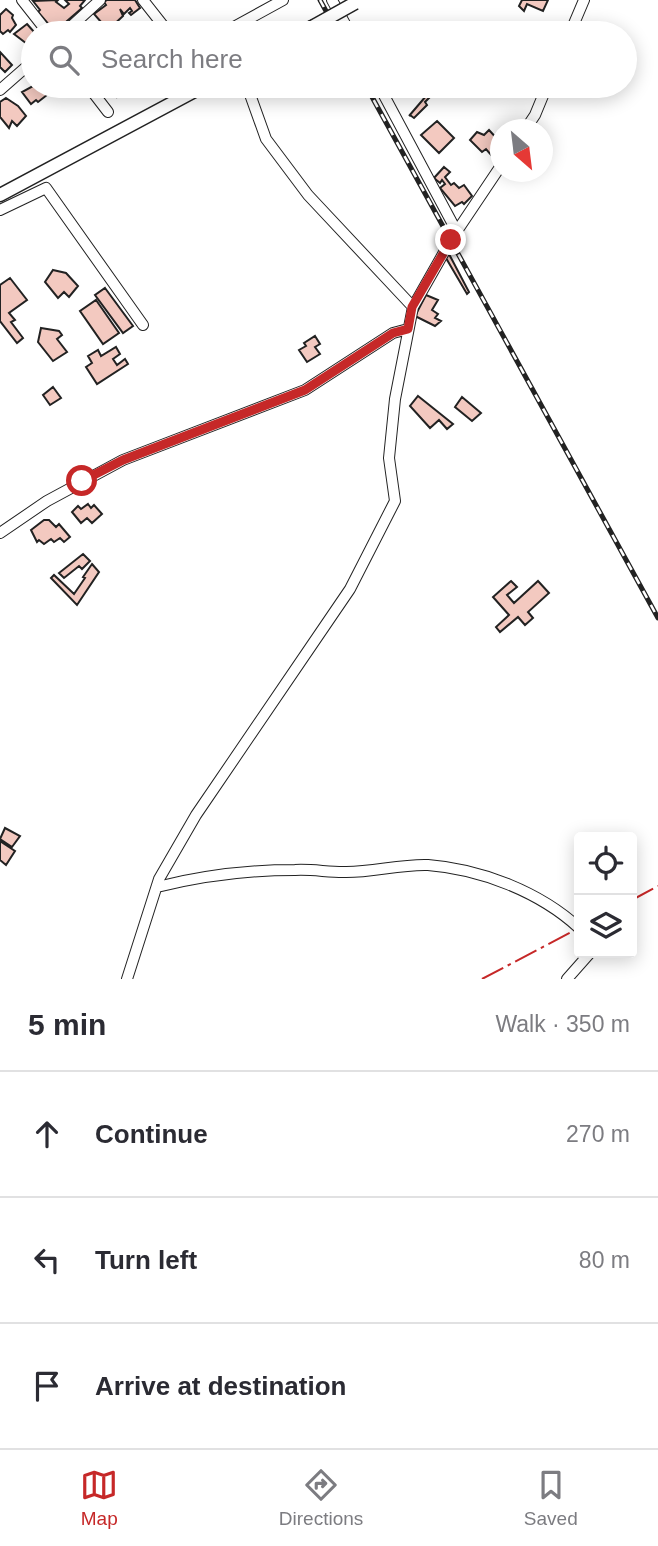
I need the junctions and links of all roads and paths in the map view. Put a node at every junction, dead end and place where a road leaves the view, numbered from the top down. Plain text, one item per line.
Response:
1 (22, 0) edge
2 (100, 0) edge
3 (143, 0) edge
4 (283, 0) edge
5 (332, 0) edge
6 (584, 0) edge
7 (358, 2) edge
8 (39, 21) edge
9 (77, 21) edge
10 (160, 21) edge
11 (245, 21) edge
12 (323, 21) edge
13 (343, 21) edge
14 (575, 21) edge
15 (21, 72) edge
16 (0, 90) edge
17 (97, 98) edge
18 (182, 98) edge
19 (252, 98) edge
20 (385, 98) edge
21 (542, 98) edge
22 (108, 112) dead end
23 (532, 119) edge
24 (490, 182) edge
25 (0, 195) edge
26 (0, 210) edge
27 (454, 236) junction
28 (412, 307) junction
29 (143, 325) dead end
30 (408, 329) junction
31 (0, 533) edge
32 (156, 887) junction
33 (574, 925) edge
34 (585, 958) edge
35 (127, 979) edge
36 (566, 979) edge

1 - 8 street
2 - 9 street
3 - 10 street
4 - 11 street
5 - 13 street
6 - 14 street
7 - 12 main road, bridge
15 - 16 street
17 - 22 street
18 - 25 main road
19 - 28 street
20 - 27 street
21 - 23 street
24 - 27 street
26 - 29 street
27 - 28 street
28 - 30 street
30 - 31 street
30 - 32 street
32 - 33 street
32 - 35 street
34 - 36 street

